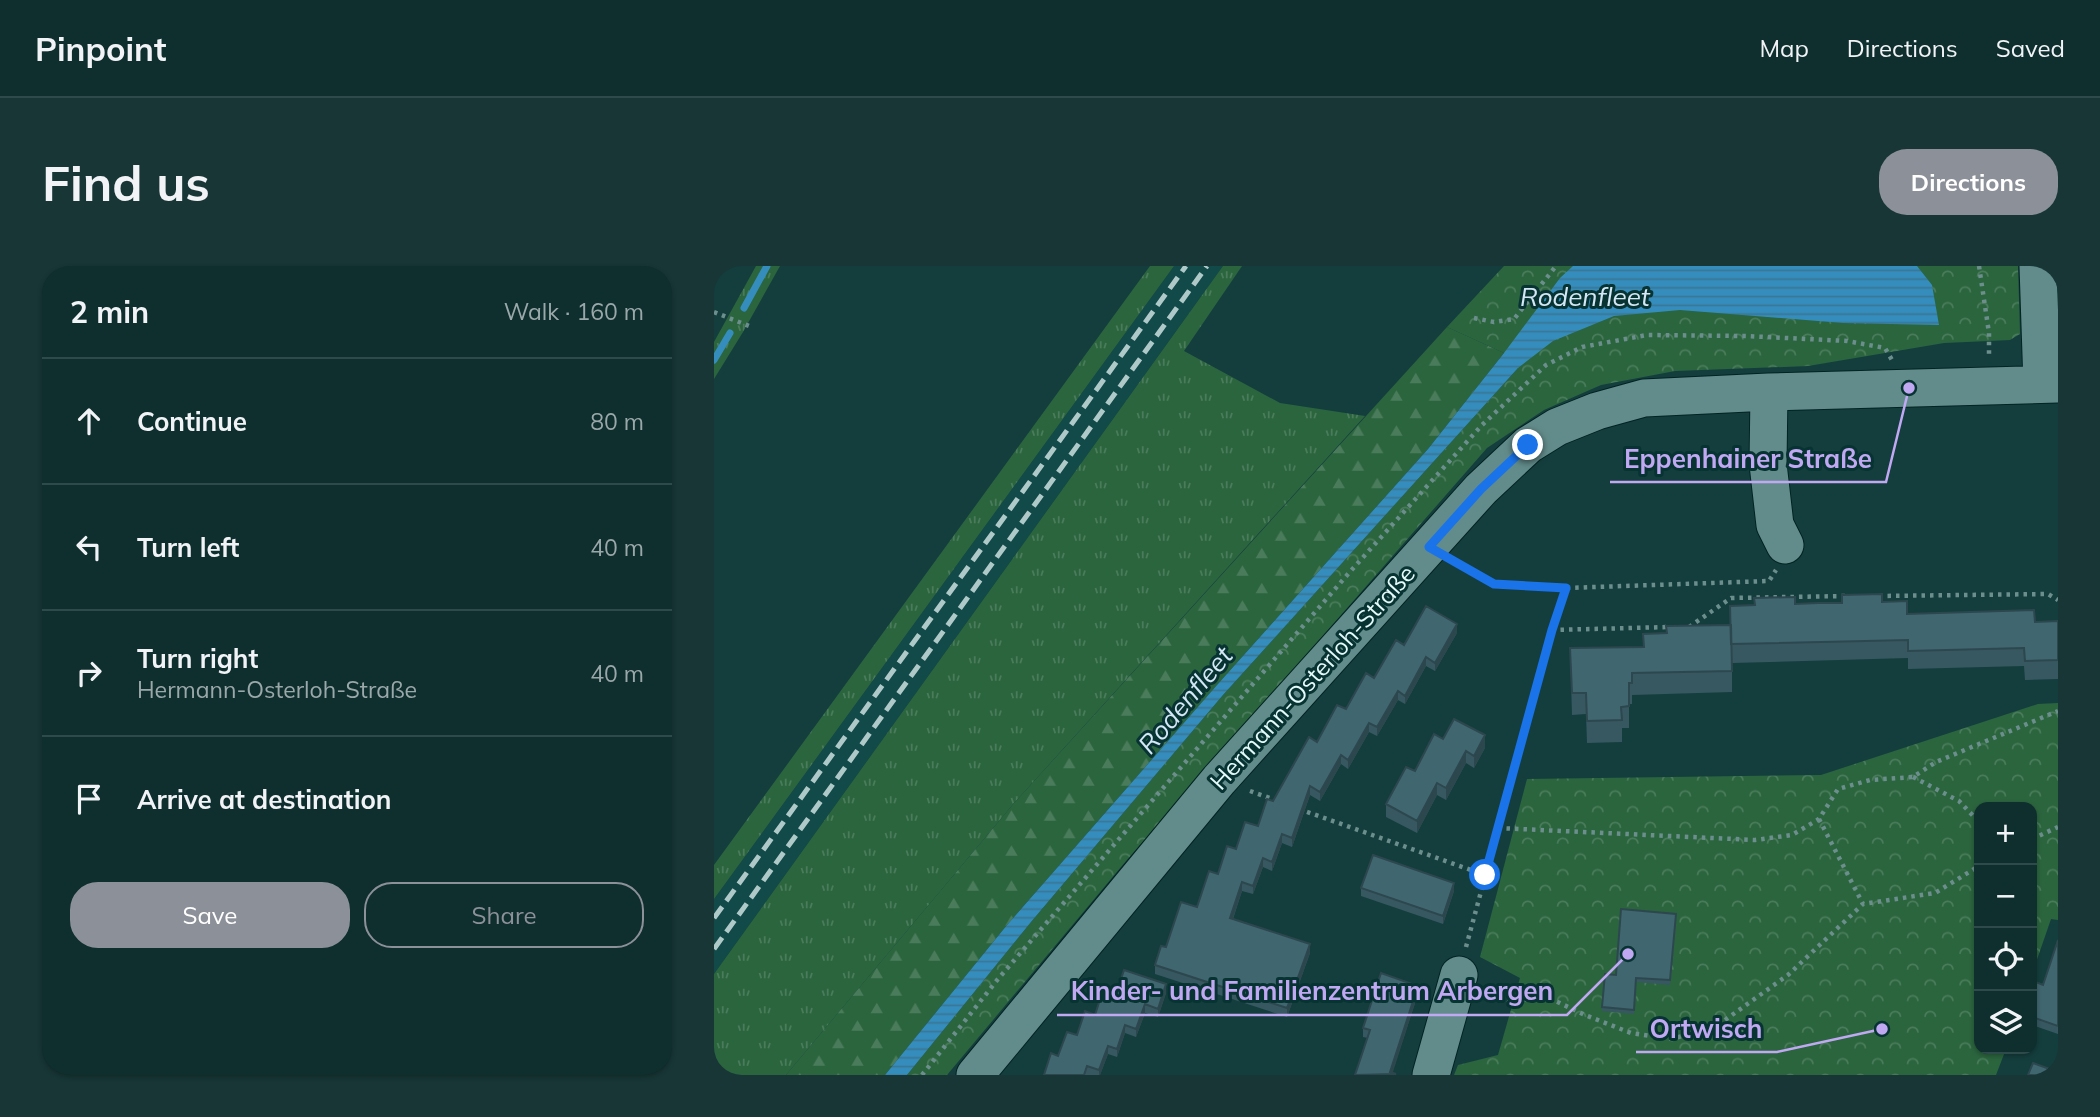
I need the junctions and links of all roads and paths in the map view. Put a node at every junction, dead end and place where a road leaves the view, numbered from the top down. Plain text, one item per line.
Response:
1 (1556, 266) edge
2 (1979, 266) edge
3 (2038, 266) edge
4 (714, 312) edge
5 (1474, 318) dead end
6 (748, 326) dead end
7 (2050, 384) edge
8 (1989, 386) junction
9 (1769, 392) junction
10 (1785, 545) joint
11 (1429, 547) junction
12 (1566, 588) junction
13 (1855, 596) edge
14 (1869, 596) edge
15 (2058, 600) edge
16 (1552, 630) junction
17 (2058, 711) edge
18 (1913, 777) junction
19 (1219, 780) junction
20 (1283, 803) edge
21 (1295, 807) edge
22 (1974, 817) edge
23 (1819, 819) junction
24 (2058, 827) edge
25 (1497, 828) junction
26 (2037, 837) edge
27 (1974, 869) edge
28 (1485, 875) junction
29 (1863, 904) junction
30 (1459, 975) junction
31 (975, 1075) edge
32 (1431, 1075) edge

1 - 5 path
2 - 8 path
3 - 7 street
4 - 6 path
7 - 8 street, Hermann-Osterloh-Straße
8 - 9 street, Hermann-Osterloh-Straße
9 - 10 street
9 - 11 street, Hermann-Osterloh-Straße
10 - 12 path
11 - 12 path
11 - 19 street, Hermann-Osterloh-Straße
12 - 16 path
13 - 16 path
14 - 15 path
16 - 25 path
17 - 18 path
18 - 22 path
18 - 23 path
19 - 20 path
19 - 31 street, Hermann-Osterloh-Straße
21 - 28 path
23 - 25 path
23 - 29 path
24 - 26 path
25 - 28 path
27 - 29 path
28 - 30 path
29 - 30 path
30 - 32 street

